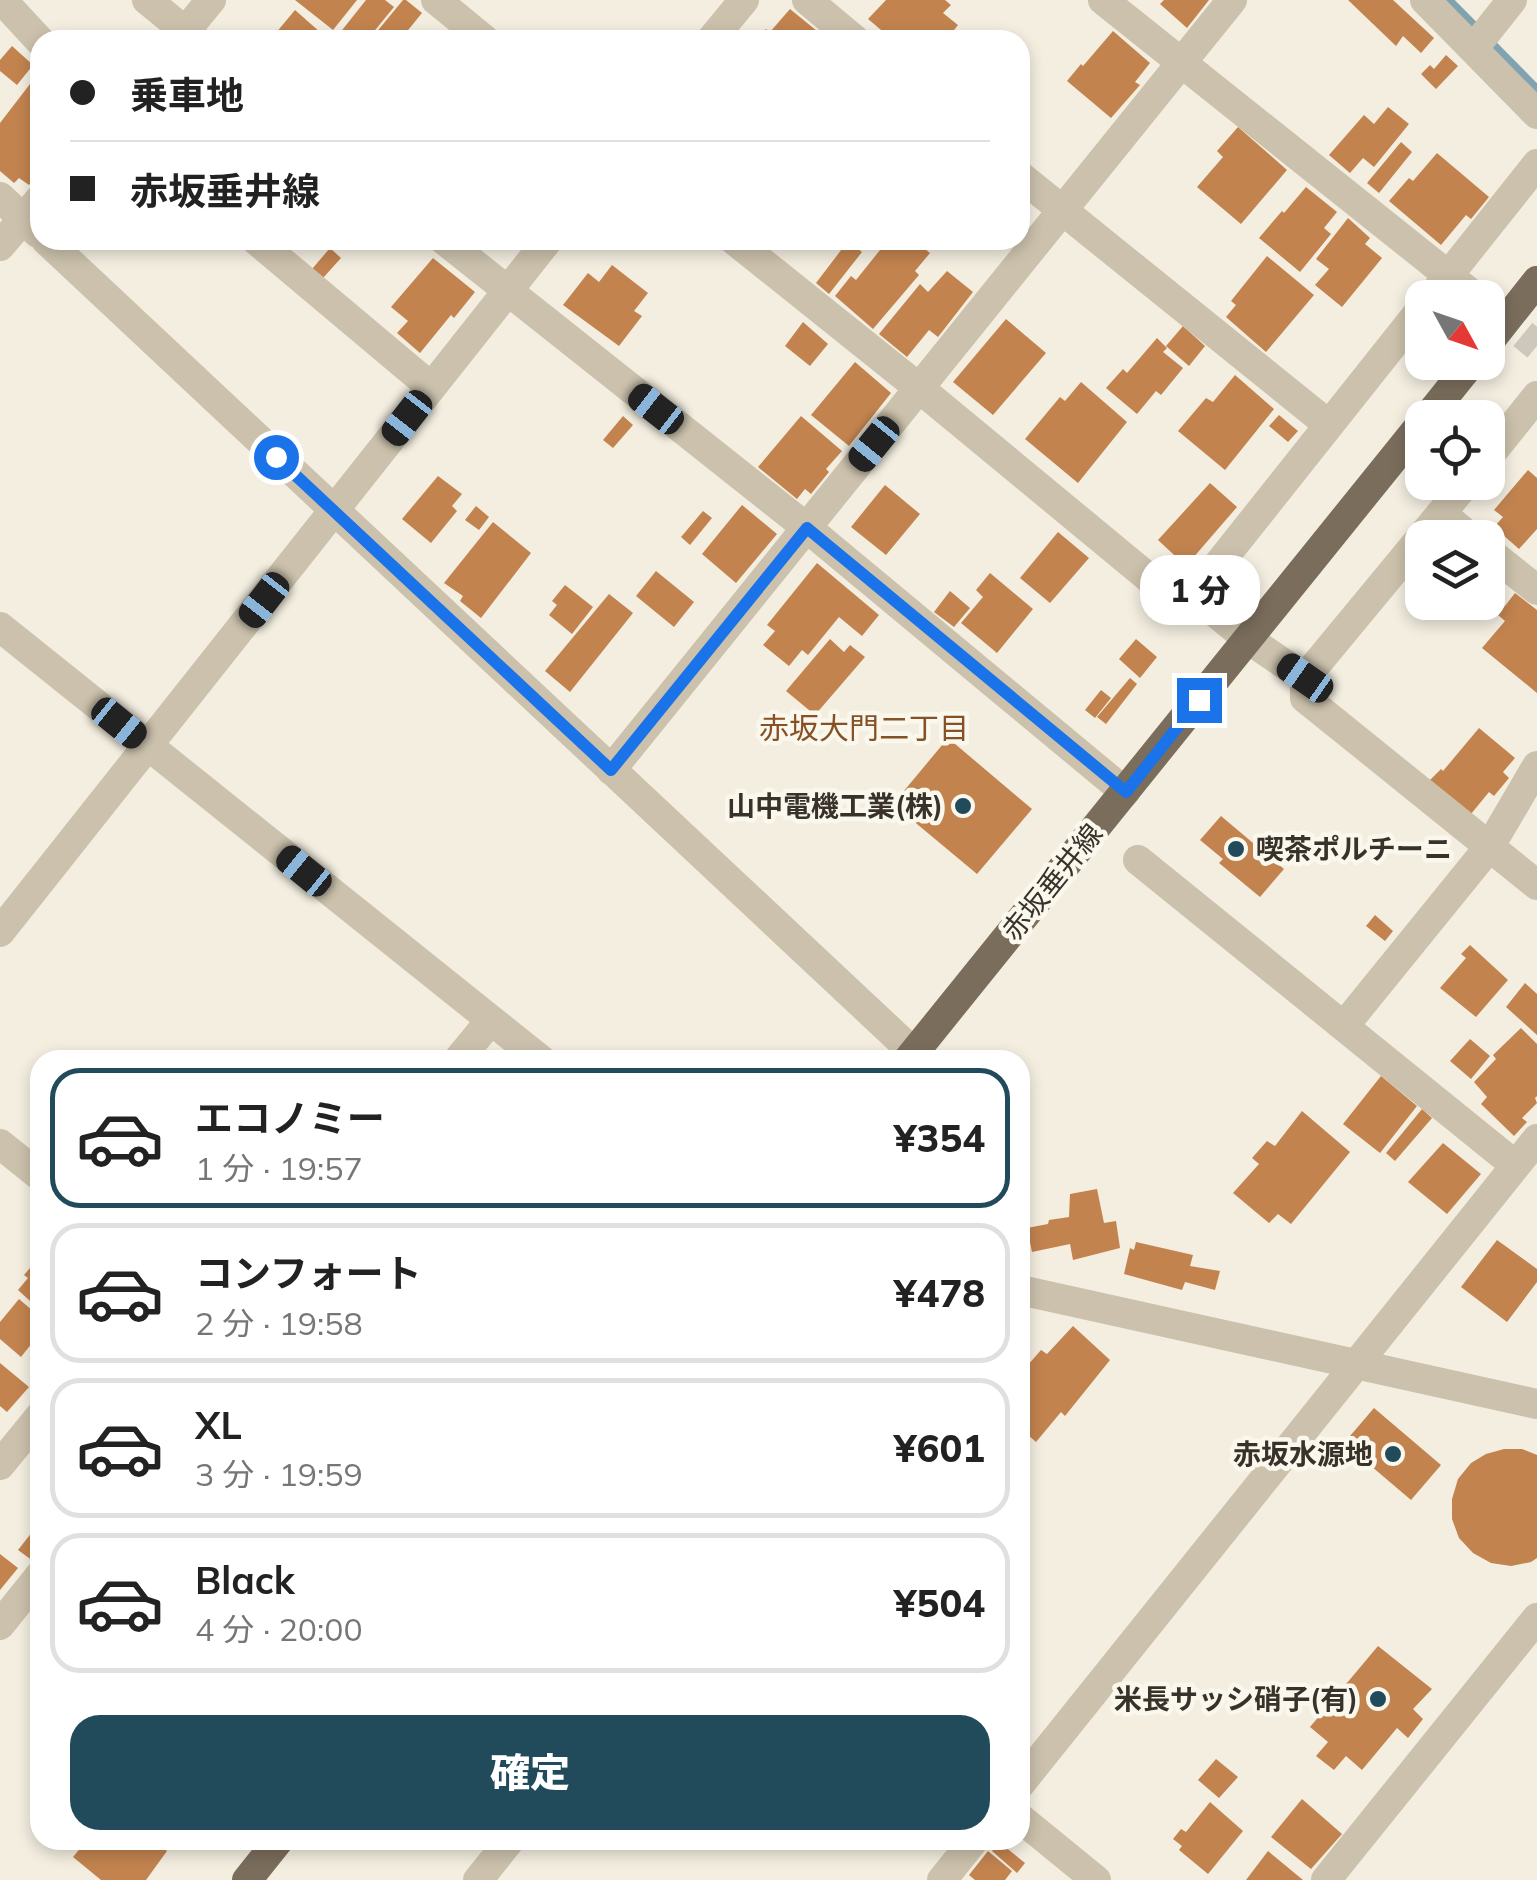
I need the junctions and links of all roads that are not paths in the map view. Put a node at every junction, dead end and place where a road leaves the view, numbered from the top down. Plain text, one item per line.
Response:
1 (2, 0) edge
2 (147, 0) edge
3 (212, 0) edge
4 (436, 0) edge
5 (744, 0) edge
6 (806, 0) edge
7 (1104, 0) edge
8 (1232, 0) edge
9 (1425, 0) edge
10 (1489, 29) edge
11 (30, 30) edge
12 (179, 30) edge
13 (192, 30) edge
14 (473, 30) edge
15 (719, 30) edge
16 (843, 30) edge
17 (1181, 62) junction
18 (1537, 114) edge
19 (1537, 164) edge
20 (1030, 184) edge
21 (0, 197) edge
22 (1063, 211) junction
23 (30, 216) edge
24 (30, 221) edge
25 (0, 246) edge
26 (57, 250) edge
27 (268, 250) edge
28 (456, 250) edge
29 (540, 250) edge
30 (746, 250) edge
31 (1438, 280) edge
32 (1455, 280) edge
33 (1537, 281) edge
34 (506, 291) junction
35 (1505, 321) edge
36 (1405, 330) edge
37 (1457, 380) edge
38 (432, 387) junction
39 (919, 388) junction
40 (1537, 396) edge
41 (1441, 400) edge
42 (1329, 426) junction
43 (1505, 436) edge
44 (1405, 445) edge
45 (1453, 500) edge
46 (334, 512) junction
47 (1442, 514) junction
48 (1449, 520) edge
49 (807, 528) junction
50 (1505, 564) edge
51 (1537, 590) edge
52 (1194, 596) junction
53 (0, 627) edge
54 (1248, 639) junction
55 (1305, 678) junction
56 (149, 746) junction
57 (1537, 766) edge
58 (611, 770) junction
59 (1126, 792) junction
60 (1490, 846) junction
61 (1138, 860) dead end
62 (1537, 885) edge
63 (0, 932) edge
64 (491, 1020) junction
65 (1344, 1026) junction
66 (466, 1050) edge
67 (528, 1050) edge
68 (905, 1050) edge
69 (916, 1050) edge
70 (1537, 1138) edge
71 (0, 1144) edge
72 (1515, 1165) junction
73 (30, 1168) edge
74 (1030, 1292) edge
75 (1356, 1362) junction
76 (1537, 1404) edge
77 (30, 1428) edge
78 (0, 1465) edge
79 (30, 1587) edge
80 (1537, 1618) edge
81 (0, 1624) edge
82 (1030, 1771) edge
83 (1030, 1826) edge
84 (271, 1850) edge
85 (502, 1850) edge
86 (966, 1850) edge
87 (247, 1880) edge
88 (478, 1880) edge
89 (942, 1880) edge
90 (1096, 1880) edge
91 (1326, 1880) edge

1 - 11 street
2 - 12 street
3 - 13 street
4 - 14 street
5 - 15 street
6 - 16 street
7 - 17 street
8 - 17 street
9 - 10 street
10 - 18 street
17 - 22 street
17 - 31 street
19 - 32 street
20 - 22 street
21 - 23 street
22 - 39 street
22 - 42 street
24 - 25 street
26 - 46 street
27 - 38 street
28 - 34 street
29 - 34 street
30 - 39 street
33 - 35 main road
34 - 38 street
34 - 49 street
36 - 42 street
37 - 41 main road, 赤坂垂井線
38 - 46 street
39 - 49 street
39 - 52 street
40 - 43 street
42 - 52 street
44 - 54 main road, 赤坂垂井線
45 - 47 street
46 - 56 street
46 - 58 street
47 - 48 street
47 - 55 street
49 - 58 street
49 - 59 street
50 - 51 street
52 - 54 street
53 - 56 street
54 - 55 street
54 - 59 main road, 赤坂垂井線
55 - 60 street
56 - 63 street
56 - 64 street
57 - 60 street
58 - 68 street
59 - 69 main road, 赤坂垂井線
60 - 62 street
60 - 65 street
61 - 65 street
64 - 66 street
64 - 67 street
65 - 72 street
70 - 72 street
71 - 73 street
72 - 75 street
74 - 75 street
75 - 76 street
75 - 82 street
77 - 78 street
79 - 81 street
80 - 91 street
83 - 90 street
84 - 87 main road
85 - 88 street
86 - 89 street

